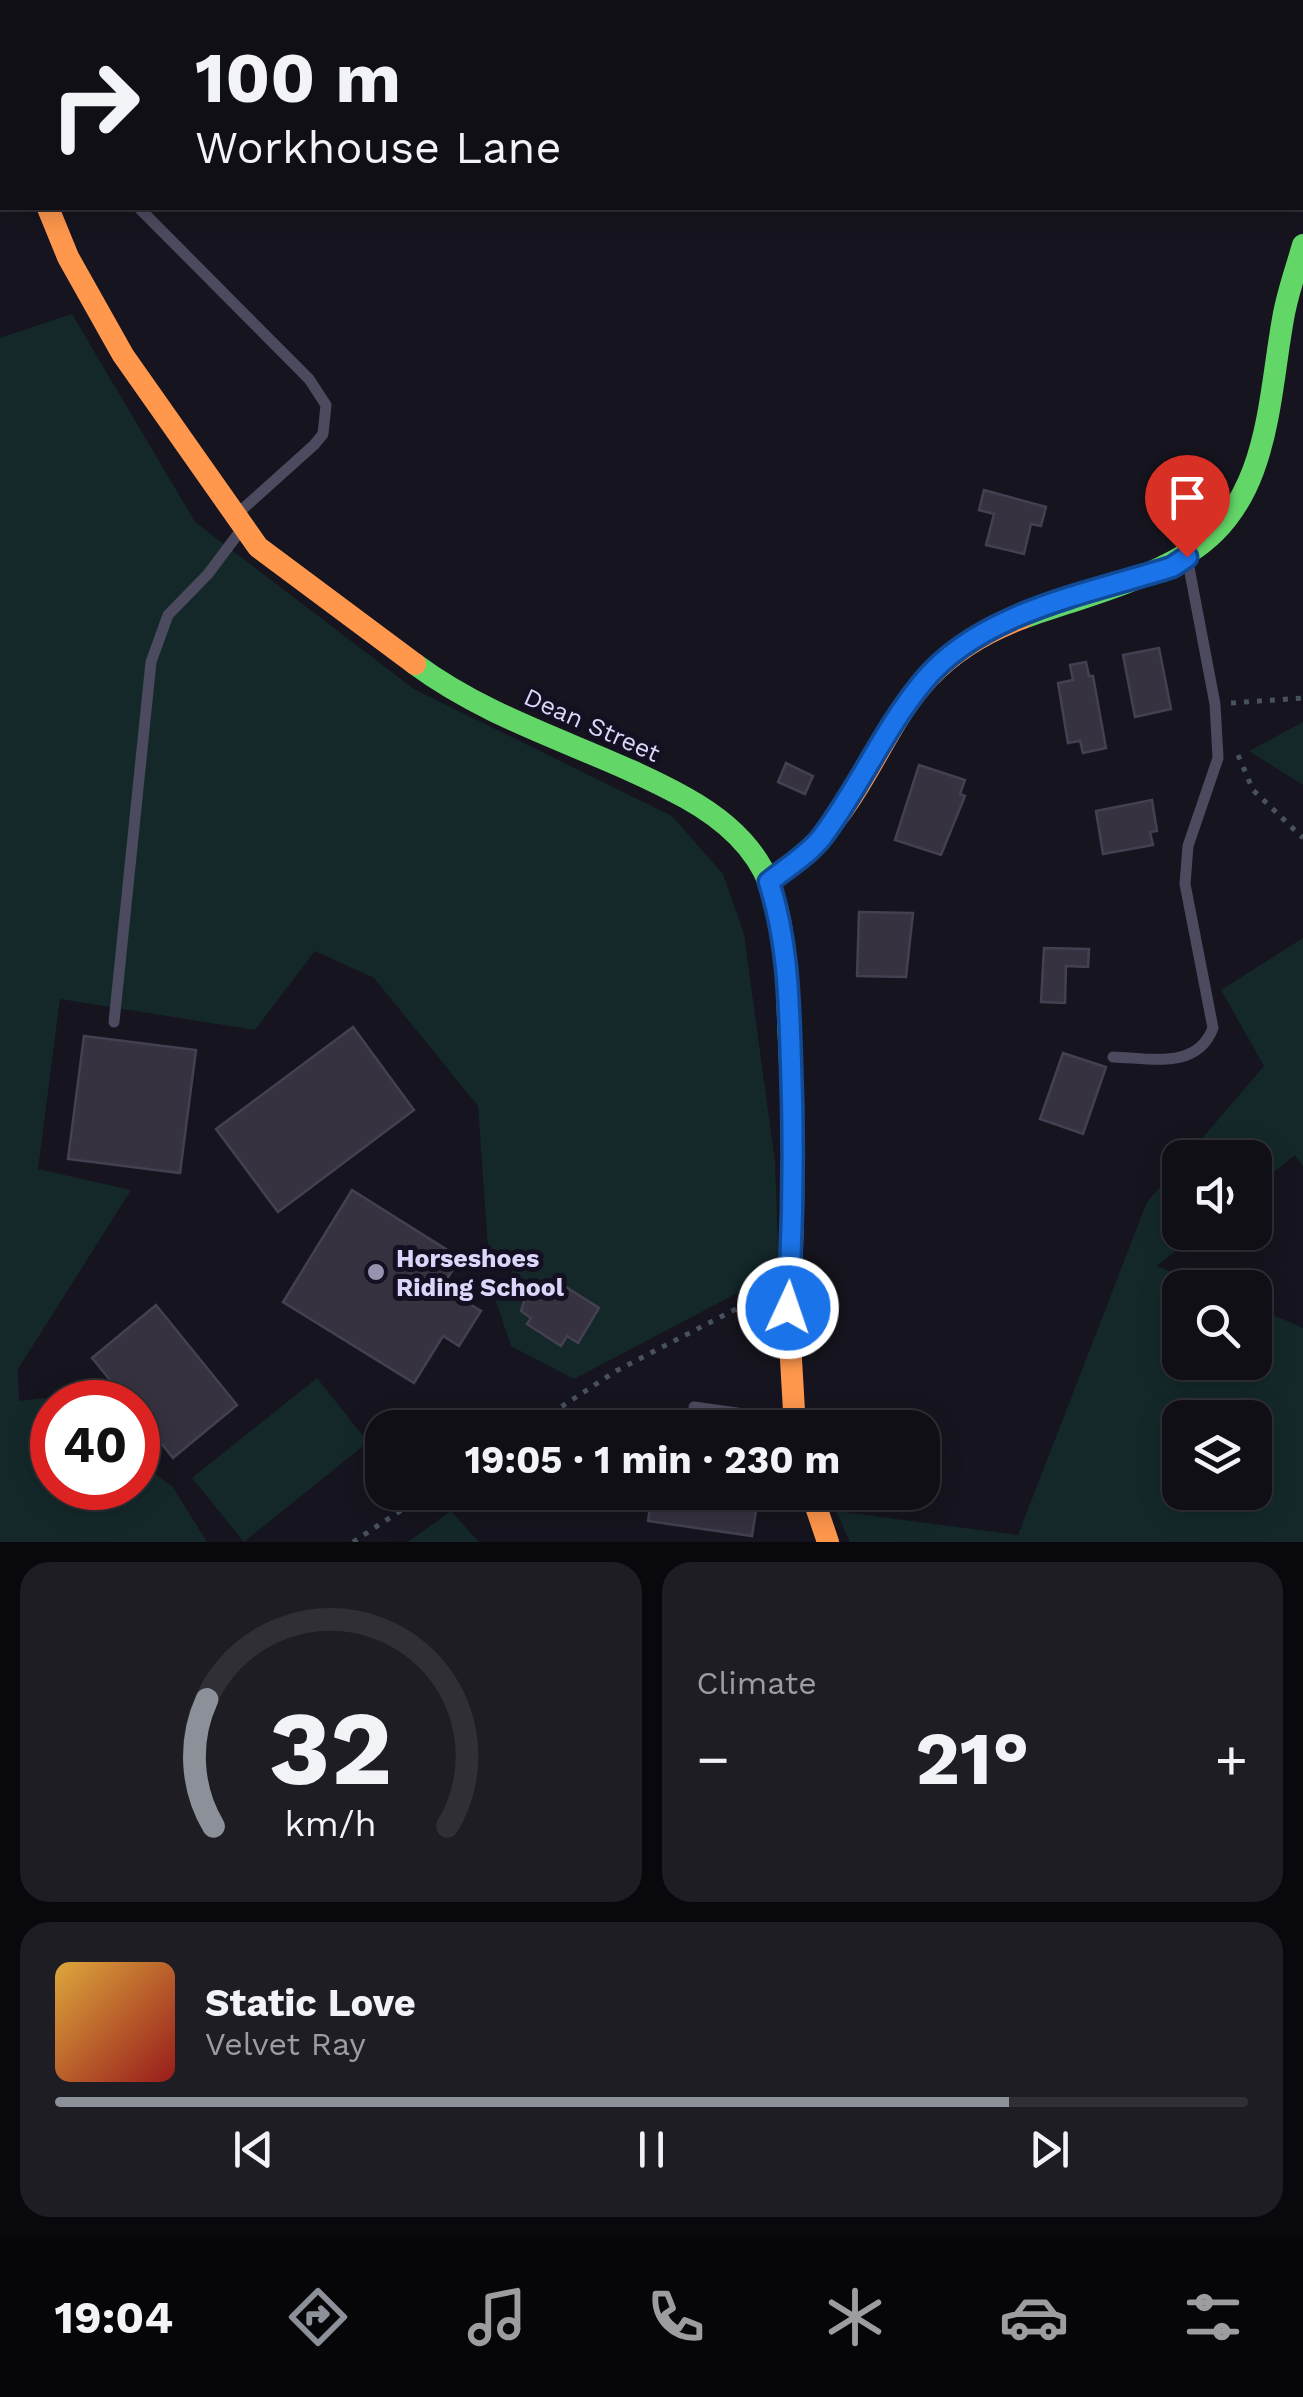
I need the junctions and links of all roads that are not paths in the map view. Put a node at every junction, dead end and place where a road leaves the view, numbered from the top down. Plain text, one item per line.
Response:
1 (49, 210) edge
2 (141, 210) edge
3 (1303, 246) edge
4 (240, 521) junction
5 (1187, 557) junction
6 (769, 882) junction
7 (114, 1022) dead end
8 (1114, 1058) dead end
9 (694, 1407) dead end
10 (712, 1410) edge
11 (794, 1410) edge
12 (817, 1510) edge
13 (828, 1542) edge

1 - 4 street, Dean Street
2 - 4 lane
3 - 5 street
4 - 6 street, Dean Street
4 - 7 lane
5 - 6 street
5 - 8 lane
6 - 11 street, Dean Street
9 - 10 lane
12 - 13 street

